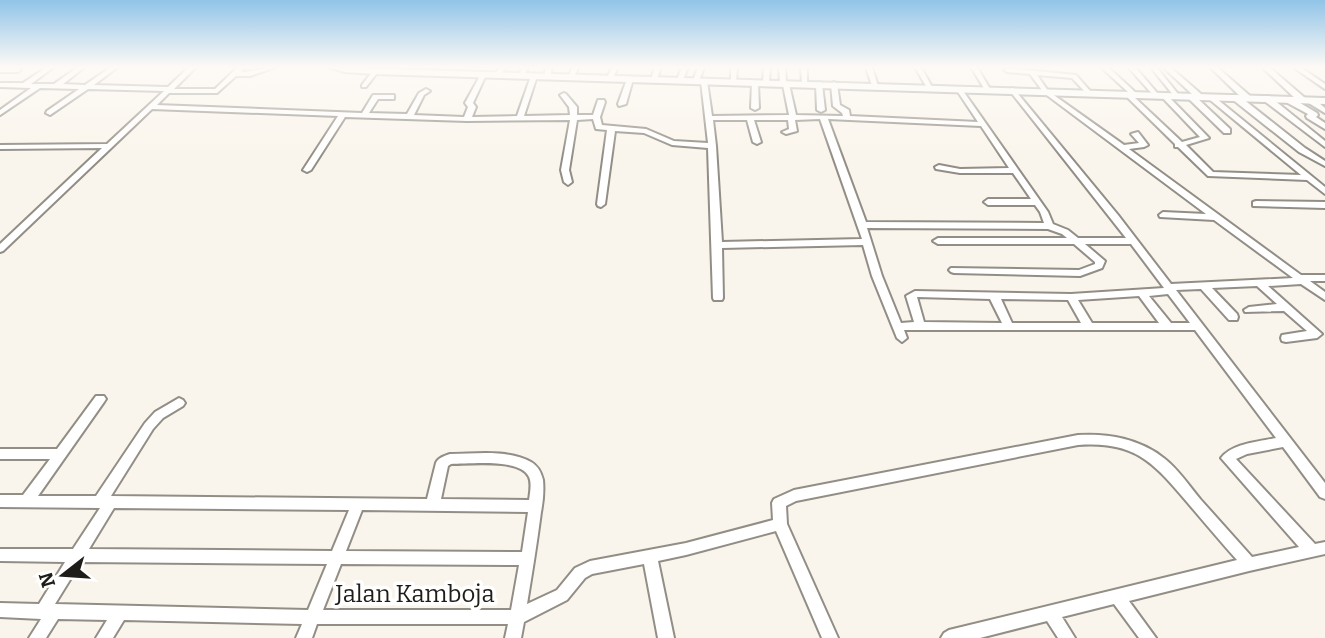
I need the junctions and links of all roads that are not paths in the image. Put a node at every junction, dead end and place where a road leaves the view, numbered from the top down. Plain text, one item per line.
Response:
1 (564, 96) dead end
2 (23, 97) edge
3 (73, 97) edge
4 (162, 97) edge
5 (390, 97) dead end
6 (420, 97) edge
7 (472, 97) edge
8 (527, 97) edge
9 (624, 97) edge
10 (703, 97) edge
11 (755, 97) edge
12 (788, 97) edge
13 (820, 97) edge
14 (836, 97) edge
15 (964, 97) edge
16 (1017, 97) edge
17 (1052, 97) edge
18 (1133, 97) edge
19 (1162, 97) edge
20 (1196, 97) edge
21 (1208, 97) edge
22 (1212, 97) junction
23 (1235, 97) junction
24 (1302, 97) edge
25 (1247, 98) joint
26 (1266, 99) junction
27 (1287, 99) junction
28 (1306, 100) junction
29 (1325, 100) edge
30 (600, 102) dead end
31 (622, 104) dead end
32 (151, 107) junction
33 (755, 108) dead end
34 (1325, 111) edge
35 (0, 113) edge
36 (50, 113) dead end
37 (343, 114) junction
38 (822, 114) junction
39 (364, 115) junction
40 (409, 117) junction
41 (520, 117) junction
42 (596, 117) junction
43 (574, 118) junction
44 (708, 118) junction
45 (750, 118) junction
46 (792, 118) junction
47 (847, 118) junction
48 (467, 119) junction
49 (983, 124) junction
50 (1325, 127) edge
51 (611, 129) junction
52 (1227, 131) dead end
53 (786, 132) dead end
54 (1135, 134) dead end
55 (757, 142) dead end
56 (111, 145) junction
57 (1178, 145) junction
58 (1325, 145) edge
59 (712, 146) junction
60 (0, 147) edge
61 (1122, 148) junction
62 (1325, 164) edge
63 (939, 167) dead end
64 (307, 170) dead end
65 (1016, 170) junction
66 (1309, 178) junction
67 (568, 182) dead end
68 (1325, 191) edge
69 (988, 202) dead end
70 (1036, 202) junction
71 (601, 204) dead end
72 (1256, 204) dead end
73 (1325, 205) edge
74 (1163, 215) dead end
75 (1213, 217) junction
76 (862, 225) junction
77 (1049, 226) junction
78 (1133, 240) junction
79 (938, 241) dead end
80 (867, 242) junction
81 (1076, 242) junction
82 (717, 245) junction
83 (0, 249) edge
84 (954, 270) dead end
85 (1325, 278) edge
86 (1301, 280) junction
87 (1203, 285) junction
88 (1261, 285) junction
89 (1169, 289) junction
90 (1141, 292) junction
91 (1324, 295) edge
92 (994, 296) junction
93 (718, 298) dead end
94 (1071, 298) junction
95 (1287, 307) junction
96 (1249, 310) dead end
97 (1233, 317) dead end
98 (904, 326) dead end
99 (920, 326) junction
100 (1198, 326) junction
101 (1009, 327) junction
102 (1090, 327) junction
103 (1168, 327) junction
104 (902, 338) dead end
105 (1286, 338) dead end
106 (100, 399) dead end
107 (179, 403) dead end
108 (1285, 442) junction
109 (0, 453) edge
110 (60, 454) junction
111 (1325, 493) edge
112 (0, 501) edge
113 (27, 501) junction
114 (105, 503) junction
115 (358, 504) junction
116 (433, 504) junction
117 (536, 506) junction
118 (780, 524) junction
119 (1318, 550) edge
120 (0, 555) edge
121 (78, 555) junction
122 (338, 556) junction
123 (650, 556) junction
124 (527, 559) junction
125 (1249, 564) junction
126 (1117, 596) junction
127 (0, 610) edge
128 (48, 612) junction
129 (120, 612) junction
130 (1050, 613) junction
131 (313, 617) junction
132 (517, 617) junction
133 (37, 638) edge
134 (104, 638) edge
135 (304, 638) edge
136 (513, 638) edge
137 (666, 638) edge
138 (830, 638) edge
139 (949, 638) edge
140 (1067, 638) edge
141 (1147, 638) edge

1 - 43 street
2 - 35 street
3 - 36 street
4 - 32 street
5 - 39 street
6 - 40 street
7 - 48 street
8 - 41 street
9 - 31 street
10 - 44 street
11 - 33 street
12 - 46 street
13 - 38 street
14 - 47 street
15 - 49 street
16 - 78 street
17 - 61 street
18 - 57 street
19 - 57 street
20 - 52 street
21 - 22 main road
22 - 23 main road
22 - 66 street
23 - 25 main road
23 - 62 street
24 - 28 street
25 - 26 main road
26 - 27 main road
26 - 58 street
27 - 28 main road
27 - 50 street
28 - 29 main road
28 - 34 street
30 - 42 street
32 - 37 street
32 - 56 street
37 - 39 street
37 - 64 street
38 - 46 street
38 - 47 street
38 - 76 street
39 - 40 street
40 - 48 street
41 - 43 street
41 - 48 street
42 - 43 street
42 - 51 street
43 - 67 street
44 - 45 street
44 - 59 street
45 - 46 street
45 - 55 street
46 - 53 street
47 - 49 street
49 - 65 street
51 - 59 street
51 - 71 street
54 - 61 street
56 - 60 street
56 - 83 street
57 - 66 street
59 - 82 street
61 - 75 street
63 - 65 street
65 - 70 street
66 - 68 street
69 - 70 street
70 - 77 street
72 - 73 street
74 - 75 street
75 - 86 street
76 - 77 street
76 - 80 street
77 - 81 street
78 - 81 street
78 - 89 street
79 - 81 street
80 - 82 street
80 - 104 street
81 - 84 street
82 - 93 street
85 - 86 street
86 - 88 street
86 - 91 street
87 - 88 street
87 - 89 street
87 - 97 street
88 - 95 street
89 - 90 street
89 - 100 street
90 - 94 street
90 - 103 street
92 - 94 street
92 - 99 street
92 - 101 street
94 - 102 street
95 - 96 street
95 - 105 street
98 - 99 street
99 - 101 street
100 - 103 street
100 - 108 street
101 - 102 street
102 - 103 street
106 - 110 street
107 - 114 street
108 - 111 street
108 - 119 street
109 - 110 street
110 - 113 street
112 - 113 street
113 - 114 street
114 - 115 street
114 - 121 street
115 - 116 street
115 - 122 street
116 - 117 street
116 - 117 street
117 - 124 street
118 - 123 street
118 - 125 street
118 - 138 street
119 - 125 street
120 - 121 street
121 - 122 street
121 - 128 street
122 - 124 street
122 - 131 street
123 - 132 street
123 - 137 street
124 - 132 street
125 - 126 street
126 - 130 street
126 - 141 street
127 - 128 street, Jalan Kamboja
128 - 129 street, Jalan Kamboja
128 - 133 street
129 - 131 street, Jalan Kamboja
129 - 134 street
130 - 139 street
130 - 140 street
131 - 132 street, Jalan Kamboja
131 - 135 street
132 - 136 street

